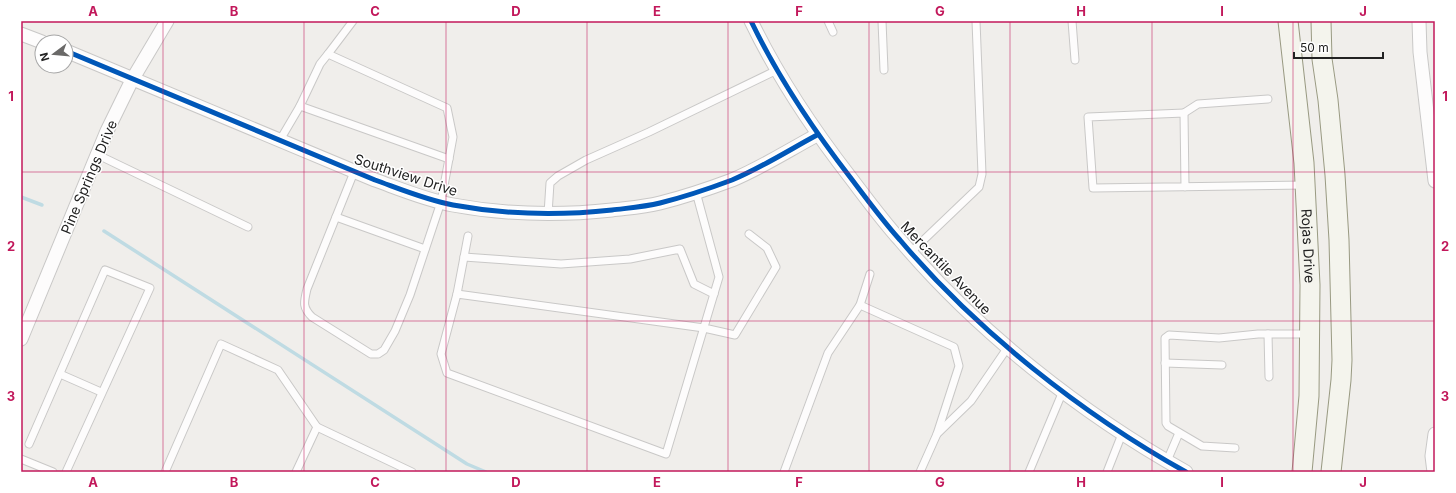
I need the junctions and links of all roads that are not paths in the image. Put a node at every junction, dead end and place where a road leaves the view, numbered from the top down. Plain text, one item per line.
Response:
1 (167, 21) edge
2 (354, 21) edge
3 (751, 21) edge
4 (828, 21) edge
5 (882, 21) edge
6 (976, 21) edge
7 (1072, 21) edge
8 (1288, 21) edge
9 (1320, 21) edge
10 (1419, 21) edge
11 (833, 32) dead end
12 (21, 34) edge
13 (34, 39) edge
14 (328, 54) junction
15 (74, 55) edge
16 (1075, 60) dead end
17 (777, 70) junction
18 (884, 70) dead end
19 (132, 80) junction
20 (1268, 100) dead end
21 (300, 106) junction
22 (1184, 113) junction
23 (817, 134) junction
24 (280, 140) junction
25 (98, 155) junction
26 (449, 159) junction
27 (354, 172) junction
28 (1435, 181) edge
29 (1306, 185) junction
30 (1185, 187) junction
31 (696, 192) junction
32 (441, 202) junction
33 (548, 214) junction
34 (336, 217) junction
35 (248, 227) dead end
36 (749, 234) dead end
37 (468, 236) dead end
38 (425, 249) junction
39 (911, 252) junction
40 (464, 257) junction
41 (870, 274) dead end
42 (457, 294) junction
43 (714, 294) junction
44 (860, 305) junction
45 (704, 328) junction
46 (1268, 334) junction
47 (1310, 334) junction
48 (21, 339) edge
49 (1008, 347) junction
50 (1166, 363) junction
51 (1222, 365) dead end
52 (60, 374) junction
53 (1269, 378) dead end
54 (1063, 391) junction
55 (101, 392) junction
56 (317, 426) junction
57 (1179, 432) junction
58 (937, 434) junction
59 (1122, 434) junction
60 (1435, 434) edge
61 (30, 444) dead end
62 (1234, 448) dead end
63 (21, 459) edge
64 (1166, 461) junction
65 (53, 472) edge
66 (66, 472) edge
67 (165, 472) edge
68 (296, 472) edge
69 (412, 472) edge
70 (784, 472) edge
71 (920, 472) edge
72 (1029, 472) edge
73 (1107, 472) edge
74 (1186, 472) edge
75 (1302, 472) edge
76 (1331, 472) edge
77 (1434, 472) edge

1 - 19 street, Pine Springs Drive
2 - 14 lane
3 - 17 street, Mercantile Avenue
4 - 11 lane
5 - 18 lane
6 - 39 lane
7 - 16 lane
8 - 29 main road, Rojas Drive
9 - 76 main road, Rojas Drive
10 - 28 street
12 - 13 street
14 - 21 lane
14 - 26 lane
15 - 19 street, Southview Drive
17 - 23 street, Mercantile Avenue
17 - 33 lane
19 - 24 street, Southview Drive
19 - 25 street, Pine Springs Drive
20 - 22 lane
21 - 24 lane
21 - 26 lane
22 - 30 lane
22 - 30 lane
23 - 31 street, Southview Drive
23 - 39 street, Mercantile Avenue
24 - 27 street, Southview Drive
25 - 35 lane
25 - 48 street, Pine Springs Drive
26 - 32 lane
27 - 32 street, Southview Drive
27 - 34 lane
29 - 30 lane
29 - 47 main road, Rojas Drive
31 - 33 street, Southview Drive
31 - 43 lane
32 - 33 street, Southview Drive
32 - 38 lane
34 - 38 lane
34 - 38 lane
36 - 45 lane
37 - 40 lane
39 - 49 street, Mercantile Avenue
40 - 42 lane
40 - 43 lane
41 - 44 lane
42 - 45 lane
42 - 45 lane
43 - 45 lane
44 - 58 lane
44 - 70 lane
46 - 47 lane
46 - 50 lane
46 - 53 lane
47 - 75 main road, Rojas Drive
49 - 54 street, Mercantile Avenue
49 - 58 lane
50 - 51 lane
50 - 57 lane
52 - 55 lane
52 - 55 lane
52 - 61 lane
54 - 59 street, Mercantile Avenue
54 - 72 lane
55 - 66 lane
56 - 67 lane
56 - 68 lane
56 - 69 lane
57 - 62 lane
57 - 64 lane
58 - 71 lane
59 - 64 street, Mercantile Avenue
59 - 73 lane
60 - 77 street
63 - 65 lane
64 - 74 street, Mercantile Avenue

